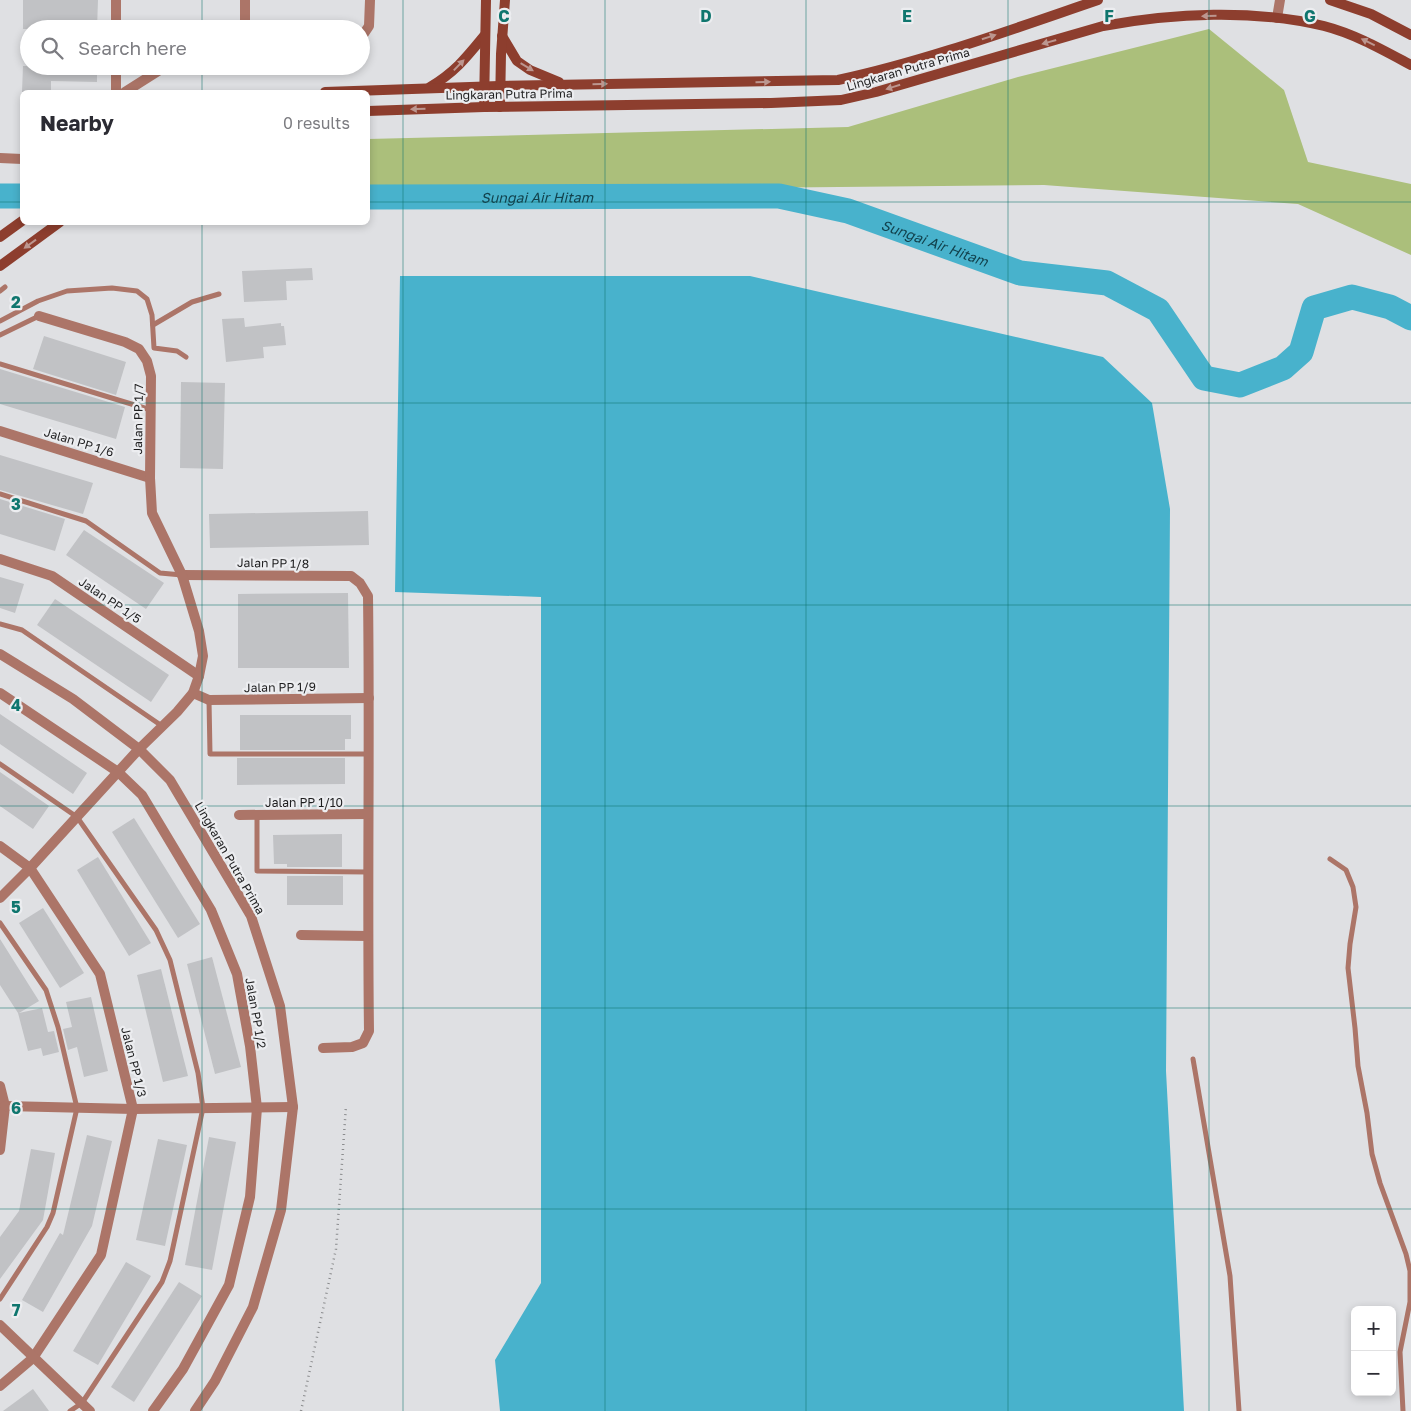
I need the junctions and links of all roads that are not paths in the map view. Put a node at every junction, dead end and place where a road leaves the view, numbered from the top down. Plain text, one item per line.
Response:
1 (116, 0) edge
2 (245, 0) edge
3 (370, 0) edge
4 (486, 0) edge
5 (505, 0) edge
6 (1098, 0) edge
7 (1280, 0) edge
8 (1330, 0) edge
9 (1278, 18) junction
10 (116, 20) edge
11 (245, 20) edge
12 (369, 20) edge
13 (1411, 35) edge
14 (484, 36) junction
15 (502, 36) junction
16 (1411, 65) edge
17 (116, 75) edge
18 (152, 75) edge
19 (564, 84) junction
20 (484, 86) junction
21 (499, 86) junction
22 (429, 88) junction
23 (116, 90) edge
24 (128, 90) edge
25 (370, 90) edge
26 (484, 107) junction
27 (500, 107) junction
28 (370, 111) edge
29 (0, 158) edge
30 (20, 159) edge
31 (20, 222) edge
32 (56, 225) edge
33 (0, 237) edge
34 (0, 266) edge
35 (218, 294) dead end
36 (39, 316) joint
37 (0, 321) edge
38 (153, 325) junction
39 (0, 335) edge
40 (186, 357) dead end
41 (0, 364) edge
42 (151, 410) junction
43 (0, 431) edge
44 (150, 478) junction
45 (0, 494) edge
46 (0, 559) edge
47 (182, 575) junction
48 (0, 624) edge
49 (0, 654) edge
50 (199, 676) junction
51 (0, 693) edge
52 (193, 693) junction
53 (369, 698) junction
54 (209, 700) junction
55 (162, 726) junction
56 (139, 749) junction
57 (369, 754) junction
58 (0, 764) edge
59 (118, 772) junction
60 (368, 814) junction
61 (239, 815) dead end
62 (257, 815) junction
63 (77, 817) junction
64 (0, 846) edge
65 (1330, 859) dead end
66 (30, 868) junction
67 (368, 872) junction
68 (0, 898) edge
69 (0, 924) edge
70 (301, 935) dead end
71 (368, 936) junction
72 (323, 1048) dead end
73 (1194, 1059) dead end
74 (0, 1086) edge
75 (5, 1106) junction
76 (77, 1108) junction
77 (203, 1108) junction
78 (256, 1108) junction
79 (293, 1108) junction
80 (132, 1109) junction
81 (0, 1150) edge
82 (0, 1299) edge
83 (0, 1325) edge
84 (33, 1358) junction
85 (0, 1386) edge
86 (82, 1403) junction
87 (70, 1411) edge
88 (90, 1411) edge
89 (153, 1411) edge
90 (196, 1411) edge
91 (1239, 1411) edge
92 (1403, 1411) edge

1 - 10 street
2 - 11 street
3 - 12 street
4 - 14 main road
5 - 15 main road
19 -> 6 main road, Lingkaran Putra Prima
7 - 9 street
8 - 13 main road
16 -> 9 main road, Lingkaran Putra Prima
9 -> 27 main road, Lingkaran Putra Prima
14 - 20 main road
22 -> 14 main road
15 -> 19 main road
15 - 21 main road
17 - 23 street
18 - 24 street
19 - 21 main road, Lingkaran Putra Prima
20 - 21 main road, Lingkaran Putra Prima
20 - 22 main road, Lingkaran Putra Prima
20 - 26 main road
21 - 27 main road
22 - 25 main road, Lingkaran Putra Prima
26 - 27 main road, Lingkaran Putra Prima
26 -> 28 main road, Lingkaran Putra Prima
29 - 30 street
31 - 33 main road
32 -> 34 main road
35 - 38 lane
36 - 39 lane
36 - 42 street, Jalan PP 1/7
37 - 38 lane
38 - 40 lane
41 - 42 lane
42 - 44 street, Jalan PP 1/7
43 - 44 street, Jalan PP 1/6
44 - 47 street, Jalan PP 1/7
45 - 47 lane
46 - 50 street, Jalan PP 1/5
47 - 50 street, Jalan PP 1/7
47 - 53 street, Jalan PP 1/8
48 - 55 lane
49 - 56 street, Lingkaran Putra Prima
50 - 52 street, Jalan PP 1/7
51 - 59 street, Jalan PP 1/2
52 - 54 street, Jalan PP 1/9
52 - 55 street
53 - 54 street, Jalan PP 1/9
53 - 57 street
54 - 57 lane
55 - 56 street
56 - 59 street
56 - 79 street, Lingkaran Putra Prima
57 - 60 street
58 - 63 lane
59 - 63 street
59 - 78 street, Jalan PP 1/2
60 - 62 street, Jalan PP 1/10
60 - 67 street
61 - 62 street, Jalan PP 1/10
62 - 67 lane
63 - 66 street
63 - 77 lane
64 - 66 street, Jalan PP 1/3
65 - 92 lane
66 - 68 street
66 - 80 street, Jalan PP 1/3
67 - 71 street
69 - 76 lane
70 - 71 street
71 - 72 street
73 - 91 lane
74 - 75 street
75 - 76 street
75 - 81 street
76 - 80 street
76 - 82 lane
77 - 78 street
77 - 80 street
77 - 86 lane
78 - 79 street
78 - 89 street, Jalan PP 1/2
79 - 90 street, Lingkaran Putra Prima
80 - 84 street, Jalan PP 1/3
83 - 84 street
84 - 85 street, Jalan PP 1/3
84 - 86 street
86 - 87 lane
86 - 88 street

